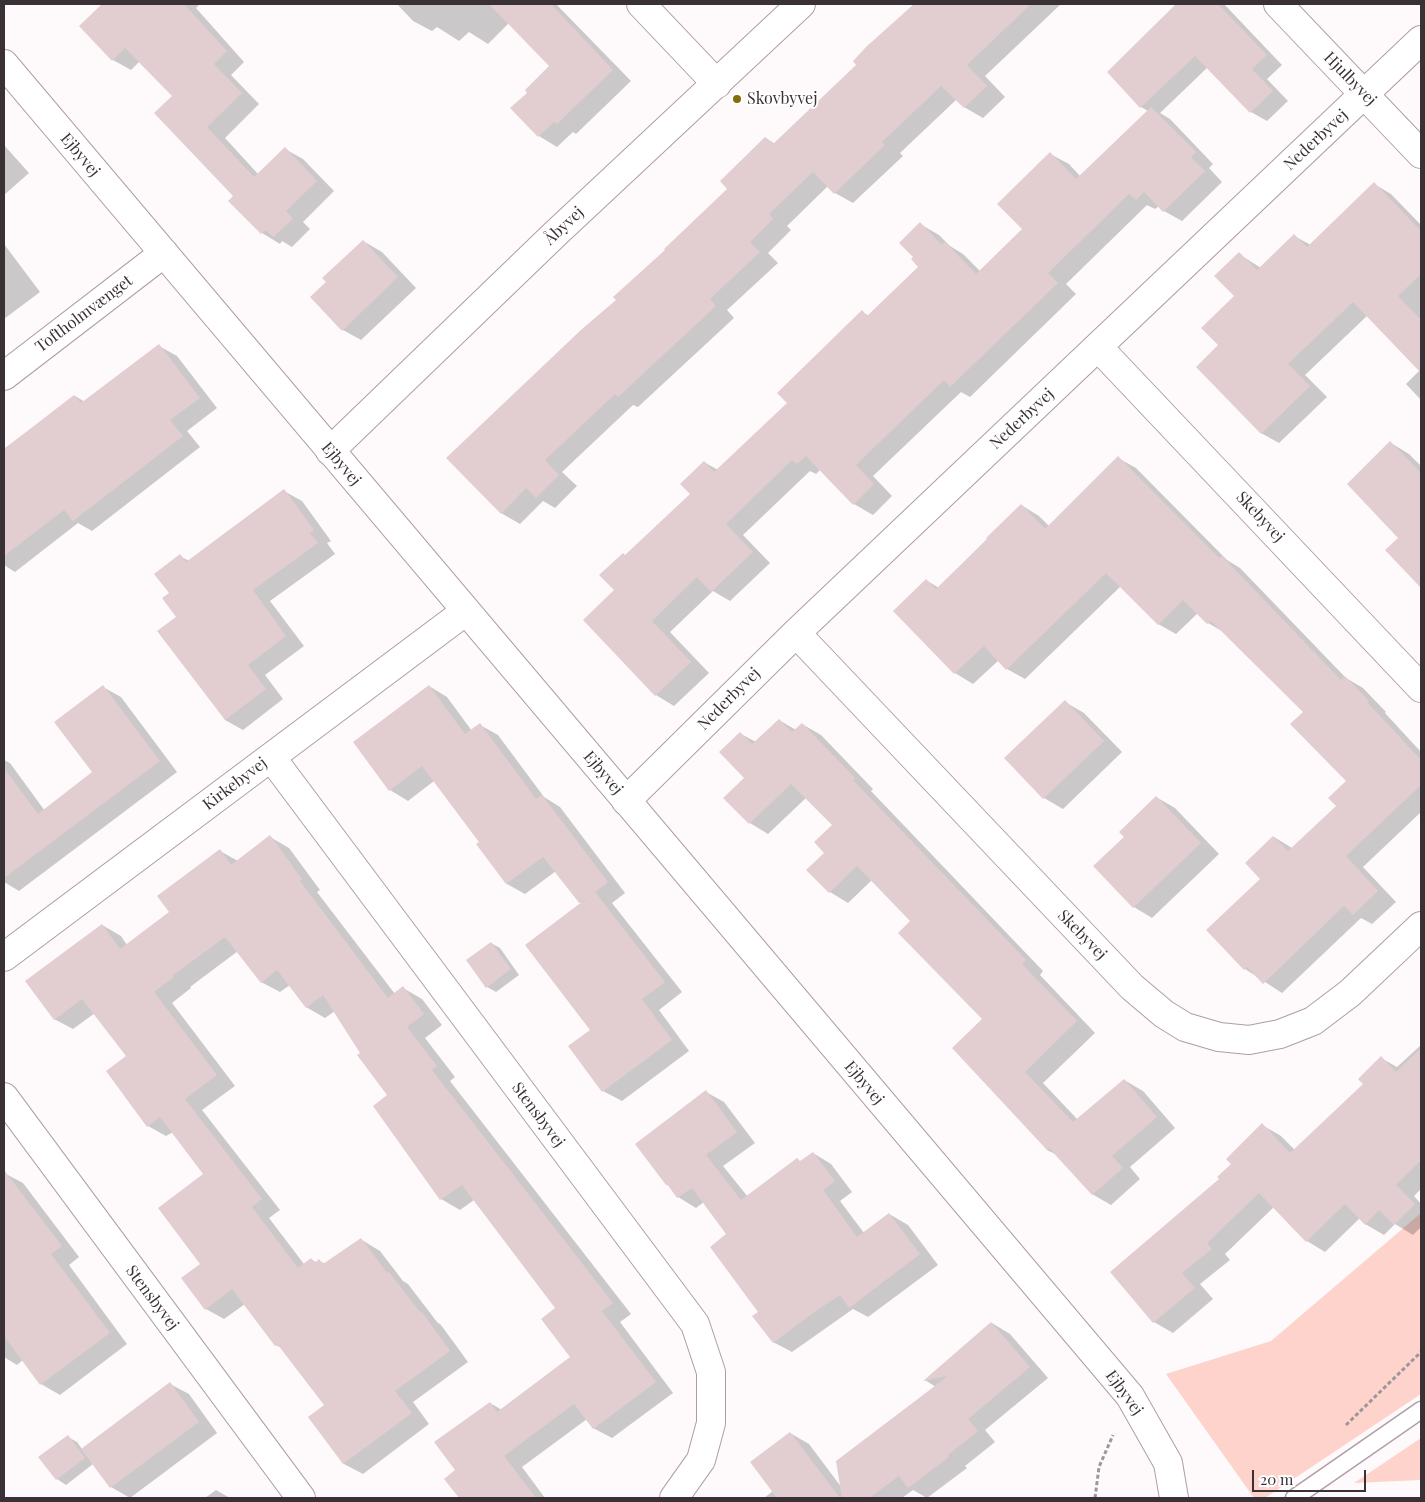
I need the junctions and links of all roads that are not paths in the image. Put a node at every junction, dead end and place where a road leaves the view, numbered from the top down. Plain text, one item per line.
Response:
1 (641, 4) edge
2 (800, 4) edge
3 (1278, 4) edge
4 (1421, 40) edge
5 (4, 64) edge
6 (717, 84) junction
7 (1365, 94) junction
8 (1421, 154) edge
9 (164, 253) junction
10 (1098, 347) junction
11 (4, 376) edge
12 (330, 451) junction
13 (466, 611) junction
14 (796, 633) junction
15 (1421, 688) edge
16 (271, 757) junction
17 (626, 800) junction
18 (1421, 926) edge
19 (4, 958) edge
20 (4, 1097) edge
21 (1421, 1410) edge
22 (301, 1498) edge
23 (674, 1498) edge
24 (1174, 1498) edge
25 (1294, 1498) edge

1 - 6 street
2 - 6 street, Åbyvej
3 - 7 street, Hjulbyvej
4 - 7 street, Nederbyvej
5 - 9 street, Ejbyvej
6 - 12 street, Åbyvej
7 - 8 street, Hjulbyvej
7 - 10 street, Nederbyvej
9 - 11 street, Toftholmvænget
9 - 12 street, Ejbyvej
10 - 14 street, Nederbyvej
10 - 15 street, Skebyvej
12 - 13 street, Ejbyvej
13 - 16 street, Kirkebyvej
13 - 17 street, Ejbyvej
14 - 17 street, Nederbyvej
14 - 18 street, Skebyvej
16 - 19 street, Kirkebyvej
16 - 23 street, Stensbyvej
17 - 24 street, Ejbyvej
20 - 22 street, Stensbyvej
21 - 25 lane

